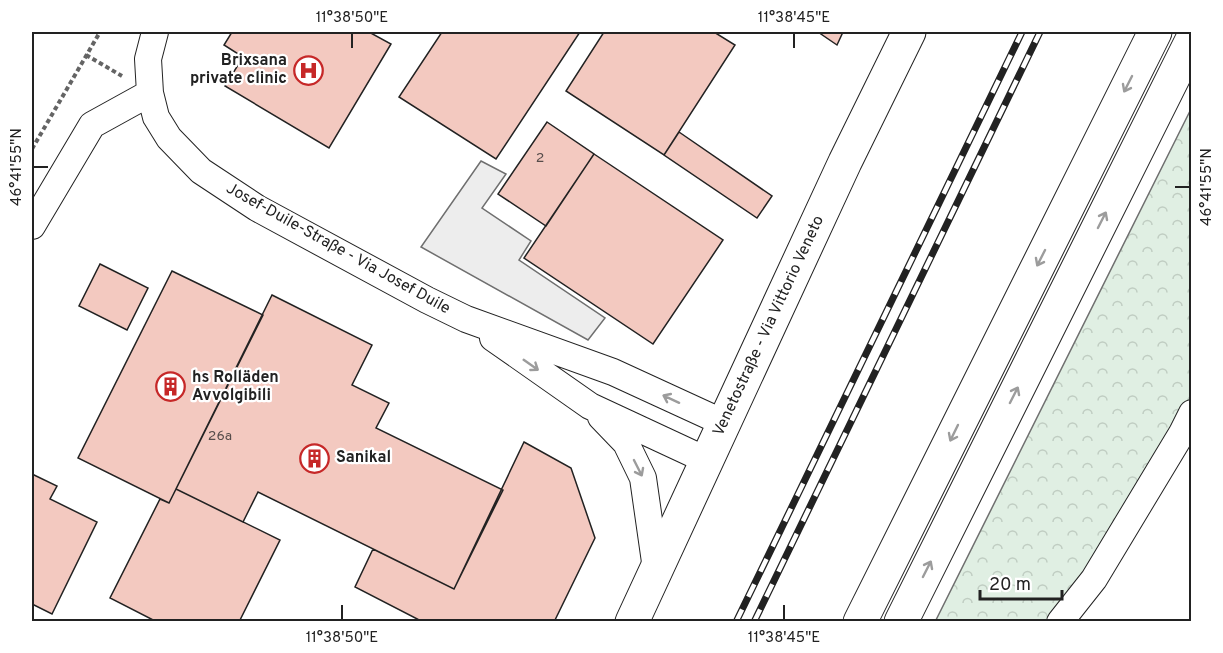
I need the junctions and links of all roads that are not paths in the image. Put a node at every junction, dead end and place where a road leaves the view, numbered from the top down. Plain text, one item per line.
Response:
1 (155, 32) edge
2 (909, 32) edge
3 (1155, 32) edge
4 (1191, 40) edge
5 (150, 93) junction
6 (32, 226) edge
7 (466, 319) junction
8 (590, 406) junction
9 (1191, 413) edge
10 (724, 423) junction
11 (706, 460) junction
12 (656, 569) junction
13 (632, 621) edge
14 (860, 621) edge
15 (901, 621) edge
16 (1060, 621) edge

1 - 5 street, Josef-Duile-Straße - Via Josef Duile
2 - 10 main road, Venetostraße - Via Vittorio Veneto
3 -> 14 main road
15 -> 4 main road
5 - 6 street
5 - 7 street, Josef-Duile-Straße - Via Josef Duile
7 -> 8 street, Josef-Duile-Straße - Via Josef Duile
10 -> 7 street, Josef-Duile-Straße - Via Josef Duile
8 - 11 street, Josef-Duile-Straße - Via Josef Duile
8 -> 12 street, Josef-Duile-Straße - Via Josef Duile
9 - 16 street
10 - 11 main road, Venetostraße - Via Vittorio Veneto
11 - 12 main road, Venetostraße - Via Vittorio Veneto
12 - 13 main road, Venetostraße - Via Vittorio Veneto

